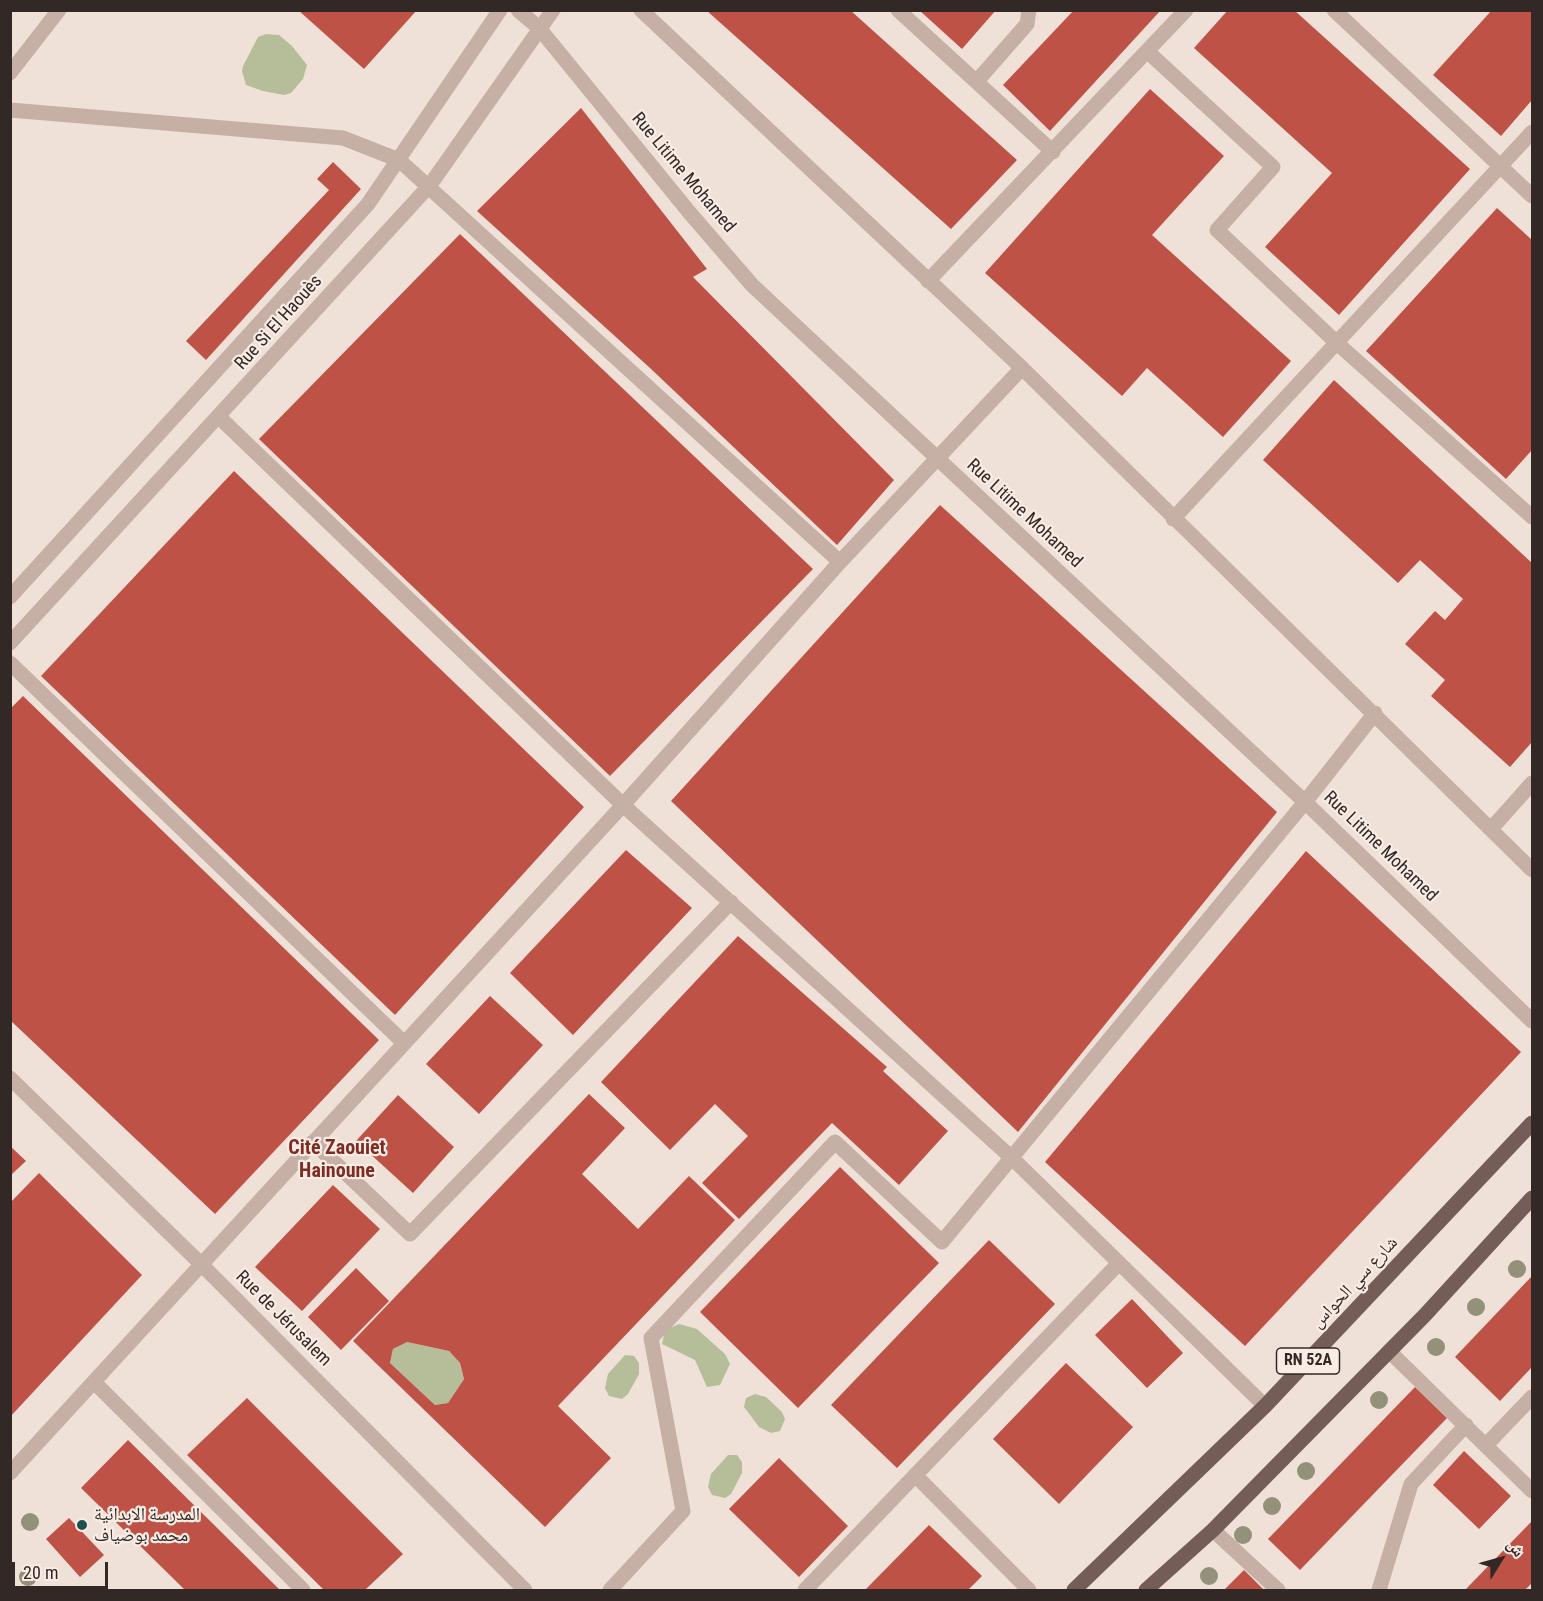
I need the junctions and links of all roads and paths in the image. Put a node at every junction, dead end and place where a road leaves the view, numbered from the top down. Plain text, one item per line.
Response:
1 (58, 10) edge
2 (500, 10) edge
3 (518, 10) edge
4 (553, 10) edge
5 (641, 10) edge
6 (898, 10) edge
7 (1029, 10) edge
8 (1186, 10) edge
9 (1334, 10) edge
10 (539, 28) junction
11 (1148, 52) junction
12 (10, 73) edge
13 (977, 81) junction
14 (10, 110) edge
15 (1533, 132) edge
16 (1053, 152) junction
17 (399, 160) junction
18 (1501, 167) junction
19 (430, 185) junction
20 (1533, 196) edge
21 (928, 282) junction
22 (1338, 344) junction
23 (1022, 368) junction
24 (219, 417) junction
25 (936, 458) junction
26 (1533, 517) edge
27 (1173, 519) junction
28 (840, 562) junction
29 (10, 597) edge
30 (10, 643) edge
31 (10, 663) edge
32 (1375, 712) junction
33 (1533, 783) edge
34 (1305, 802) junction
35 (623, 805) junction
36 (1491, 829) junction
37 (1533, 870) edge
38 (731, 902) junction
39 (1533, 1021) edge
40 (404, 1043) junction
41 (10, 1078) edge
42 (1533, 1123) edge
43 (313, 1142) junction
44 (1013, 1159) junction
45 (1533, 1198) edge
46 (1119, 1263) junction
47 (201, 1264) junction
48 (1389, 1351) junction
49 (94, 1382) junction
50 (1533, 1397) edge
51 (1265, 1406) junction
52 (1466, 1425) junction
53 (1486, 1445) junction
54 (10, 1473) edge
55 (915, 1475) junction
56 (1533, 1491) edge
57 (1213, 1530) junction
58 (303, 1590) edge
59 (525, 1590) edge
60 (610, 1590) edge
61 (805, 1590) edge
62 (1029, 1590) edge
63 (1074, 1590) edge
64 (1146, 1590) edge
65 (1278, 1590) edge
66 (1380, 1590) edge

1 - 12 street
2 - 17 street, Rue Si El Haouès
3 - 10 street, Rue Litime Mohamed
4 - 10 street, Rue Si El Haouès
5 - 21 street
6 - 13 street
7 - 13 street
8 - 11 street
9 - 18 street
10 - 19 street, Rue Si El Haouès
10 - 25 street, Rue Litime Mohamed
11 - 16 street
11 - 22 street
13 - 16 street
14 - 17 street
15 - 18 street
16 - 21 street
17 - 19 street
17 - 29 street, Rue Si El Haouès
18 - 20 street
18 - 22 street
19 - 24 street, Rue Si El Haouès
19 - 28 street
21 - 23 street
22 - 26 street
22 - 27 street
23 - 25 street
23 - 27 street
24 - 30 street, Rue Si El Haouès
24 - 35 street
25 - 28 street
25 - 34 street, Rue Litime Mohamed
27 - 32 street
28 - 35 street
31 - 40 street
32 - 34 street
32 - 36 street
33 - 36 street
34 - 39 street, Rue Litime Mohamed
34 - 44 street
35 - 38 street
35 - 40 street
36 - 37 street
38 - 43 street
38 - 44 street
40 - 43 street
41 - 47 street, Rue de Jérusalem
42 - 51 main road, شارع سي الحواس / RN 52A
43 - 47 street
44 - 46 street
44 - 60 street
45 - 48 main road, RN 52A
46 - 51 street
46 - 55 street
47 - 49 street
47 - 59 street, Rue de Jérusalem
48 - 52 street
48 - 57 main road, RN 52A
49 - 54 street
49 - 58 street
50 - 53 street
51 - 63 main road, شارع سي الحواس / RN 52A
52 - 53 street
52 - 66 street
53 - 56 street
55 - 61 street
55 - 62 street
57 - 64 main road, RN 52A
57 - 65 street

